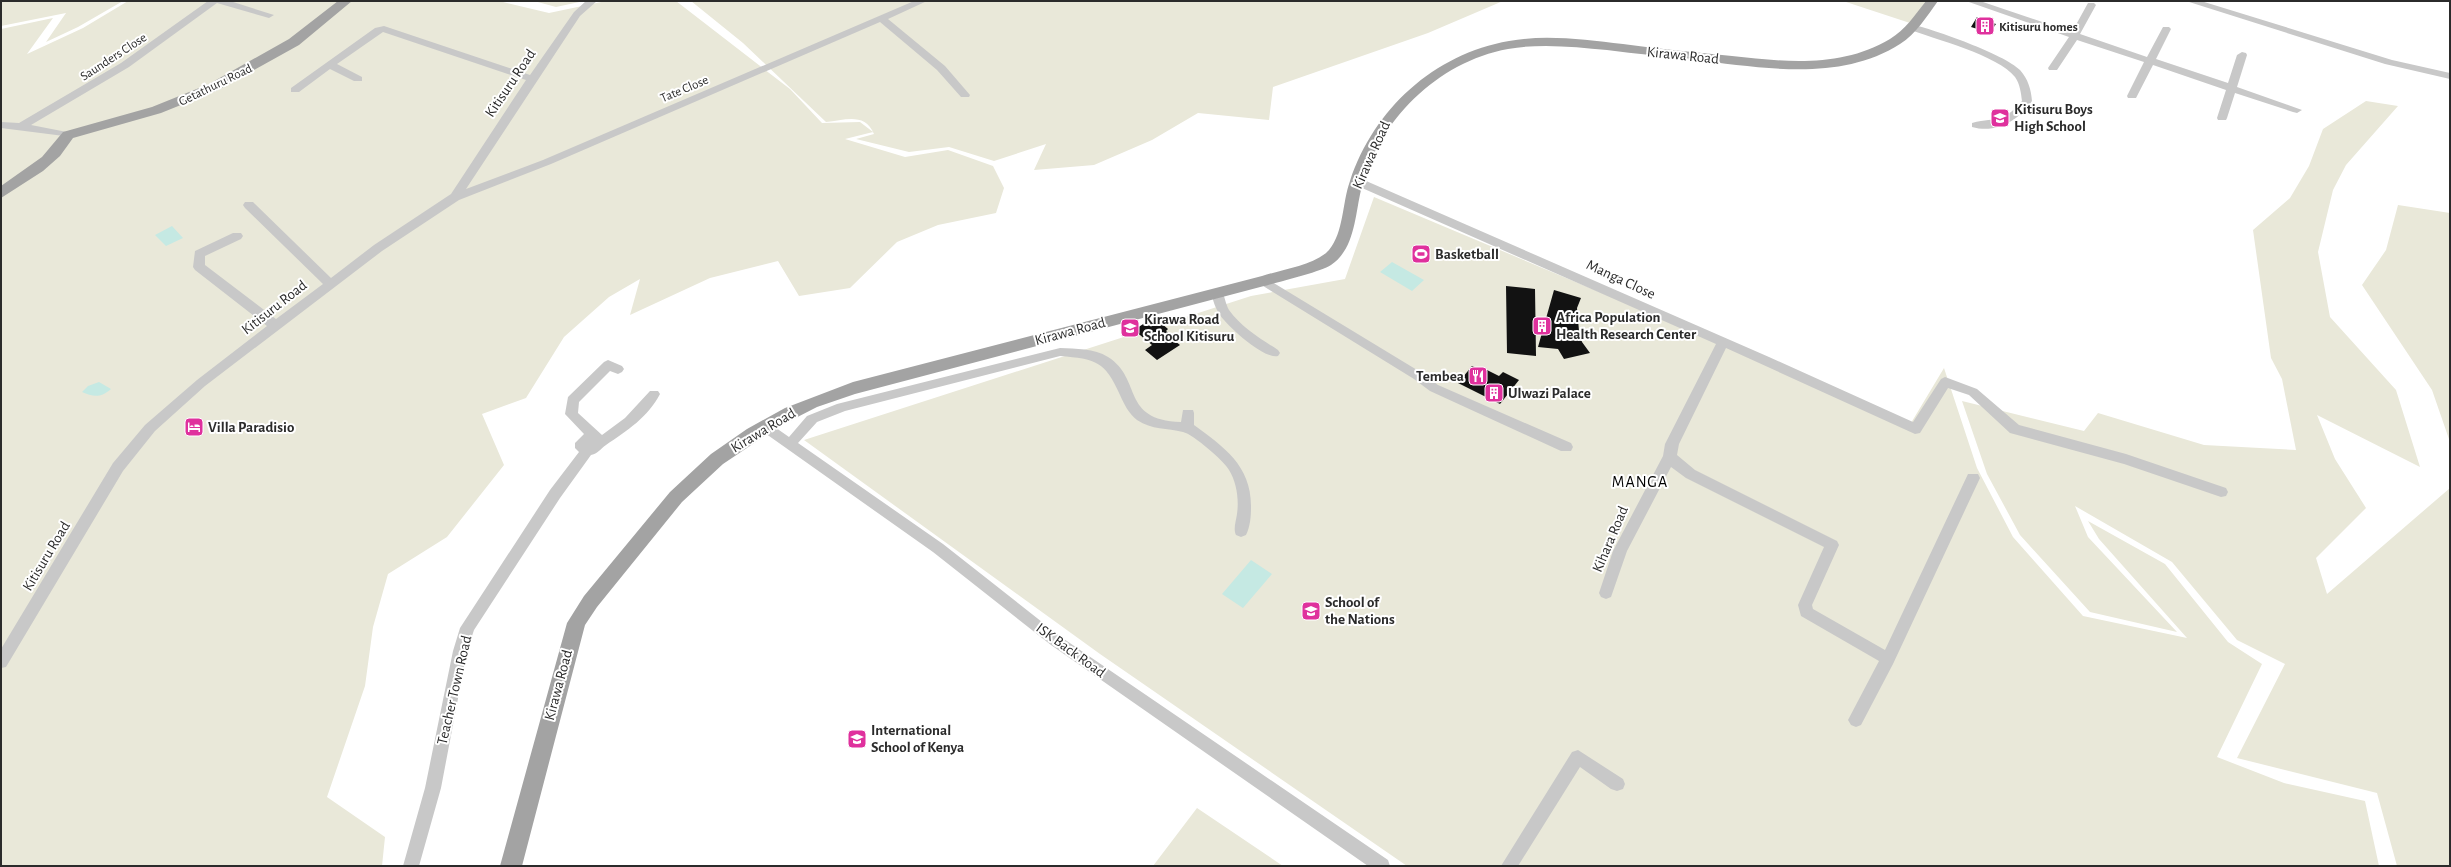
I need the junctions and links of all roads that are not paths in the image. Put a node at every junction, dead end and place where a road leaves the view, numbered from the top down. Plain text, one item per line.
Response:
1 (214, 1) edge
2 (219, 1) edge
3 (346, 1) edge
4 (592, 1) edge
5 (922, 1) edge
6 (1932, 1) edge
7 (1971, 1) edge
8 (2191, 1) edge
9 (2090, 5) dead end
10 (270, 15) dead end
11 (881, 18) junction
12 (1911, 27) junction
13 (2166, 29) dead end
14 (2075, 35) junction
15 (2242, 55) dead end
16 (2150, 60) junction
17 (330, 64) junction
18 (2054, 68) dead end
19 (2450, 76) edge
20 (358, 79) dead end
21 (532, 79) junction
22 (2232, 88) junction
23 (295, 90) dead end
24 (965, 95) dead end
25 (2132, 96) dead end
26 (2297, 110) dead end
27 (2222, 118) dead end
28 (1, 125) edge
29 (1976, 125) dead end
30 (22, 126) junction
31 (68, 135) junction
32 (1357, 180) junction
33 (1, 193) edge
34 (455, 197) junction
35 (249, 205) dead end
36 (237, 236) dead end
37 (1264, 281) junction
38 (330, 284) junction
39 (1217, 292) junction
40 (276, 325) junction
41 (1722, 342) junction
42 (1274, 353) dead end
43 (618, 369) dead end
44 (654, 394) dead end
45 (1188, 413) dead end
46 (764, 426) junction
47 (1186, 427) junction
48 (597, 439) junction
49 (790, 444) junction
50 (1566, 447) dead end
51 (1670, 456) junction
52 (1973, 478) dead end
53 (2222, 492) dead end
54 (1241, 531) dead end
55 (1606, 593) dead end
56 (1888, 659) junction
57 (1, 662) edge
58 (1856, 720) dead end
59 (1617, 784) dead end
60 (411, 866) edge
61 (511, 866) edge
62 (1382, 866) edge
63 (1508, 866) edge

1 - 30 street, Saunders Close
2 - 10 street
3 - 31 main road, Getathuru Road
4 - 21 street, Kitisuru Road
5 - 11 street, Tate Close
6 - 12 main road, Kirawa Road
7 - 14 street
8 - 19 street
9 - 14 street
11 - 24 street
11 - 34 street, Tate Close
12 - 29 street
12 - 32 main road, Kirawa Road
13 - 16 street
14 - 16 street
14 - 18 street
15 - 22 street
16 - 22 street
16 - 25 street
17 - 20 street
17 - 21 street
17 - 23 street
21 - 34 street, Kitisuru Road
22 - 26 street
22 - 27 street
28 - 30 street
30 - 31 street
31 - 33 main road
32 - 37 main road, Kirawa Road
32 - 41 street, Manga Close
34 - 38 street, Kitisuru Road
35 - 38 street
36 - 40 street
37 - 39 main road, Kirawa Road
37 - 50 street
38 - 40 street, Kitisuru Road
39 - 42 street
39 - 46 main road, Kirawa Road
40 - 57 street, Kitisuru Road
41 - 51 street, Kihara Road
41 - 53 street, Manga Close
43 - 48 street
44 - 48 street
45 - 47 street
46 - 49 street, ISK Back Road
46 - 61 main road, Kirawa Road
47 - 49 street
47 - 54 street
48 - 60 street, Teacher Town Road
49 - 62 street, ISK Back Road
51 - 55 street, Kihara Road
51 - 56 street
52 - 56 street
56 - 58 street
59 - 63 street

